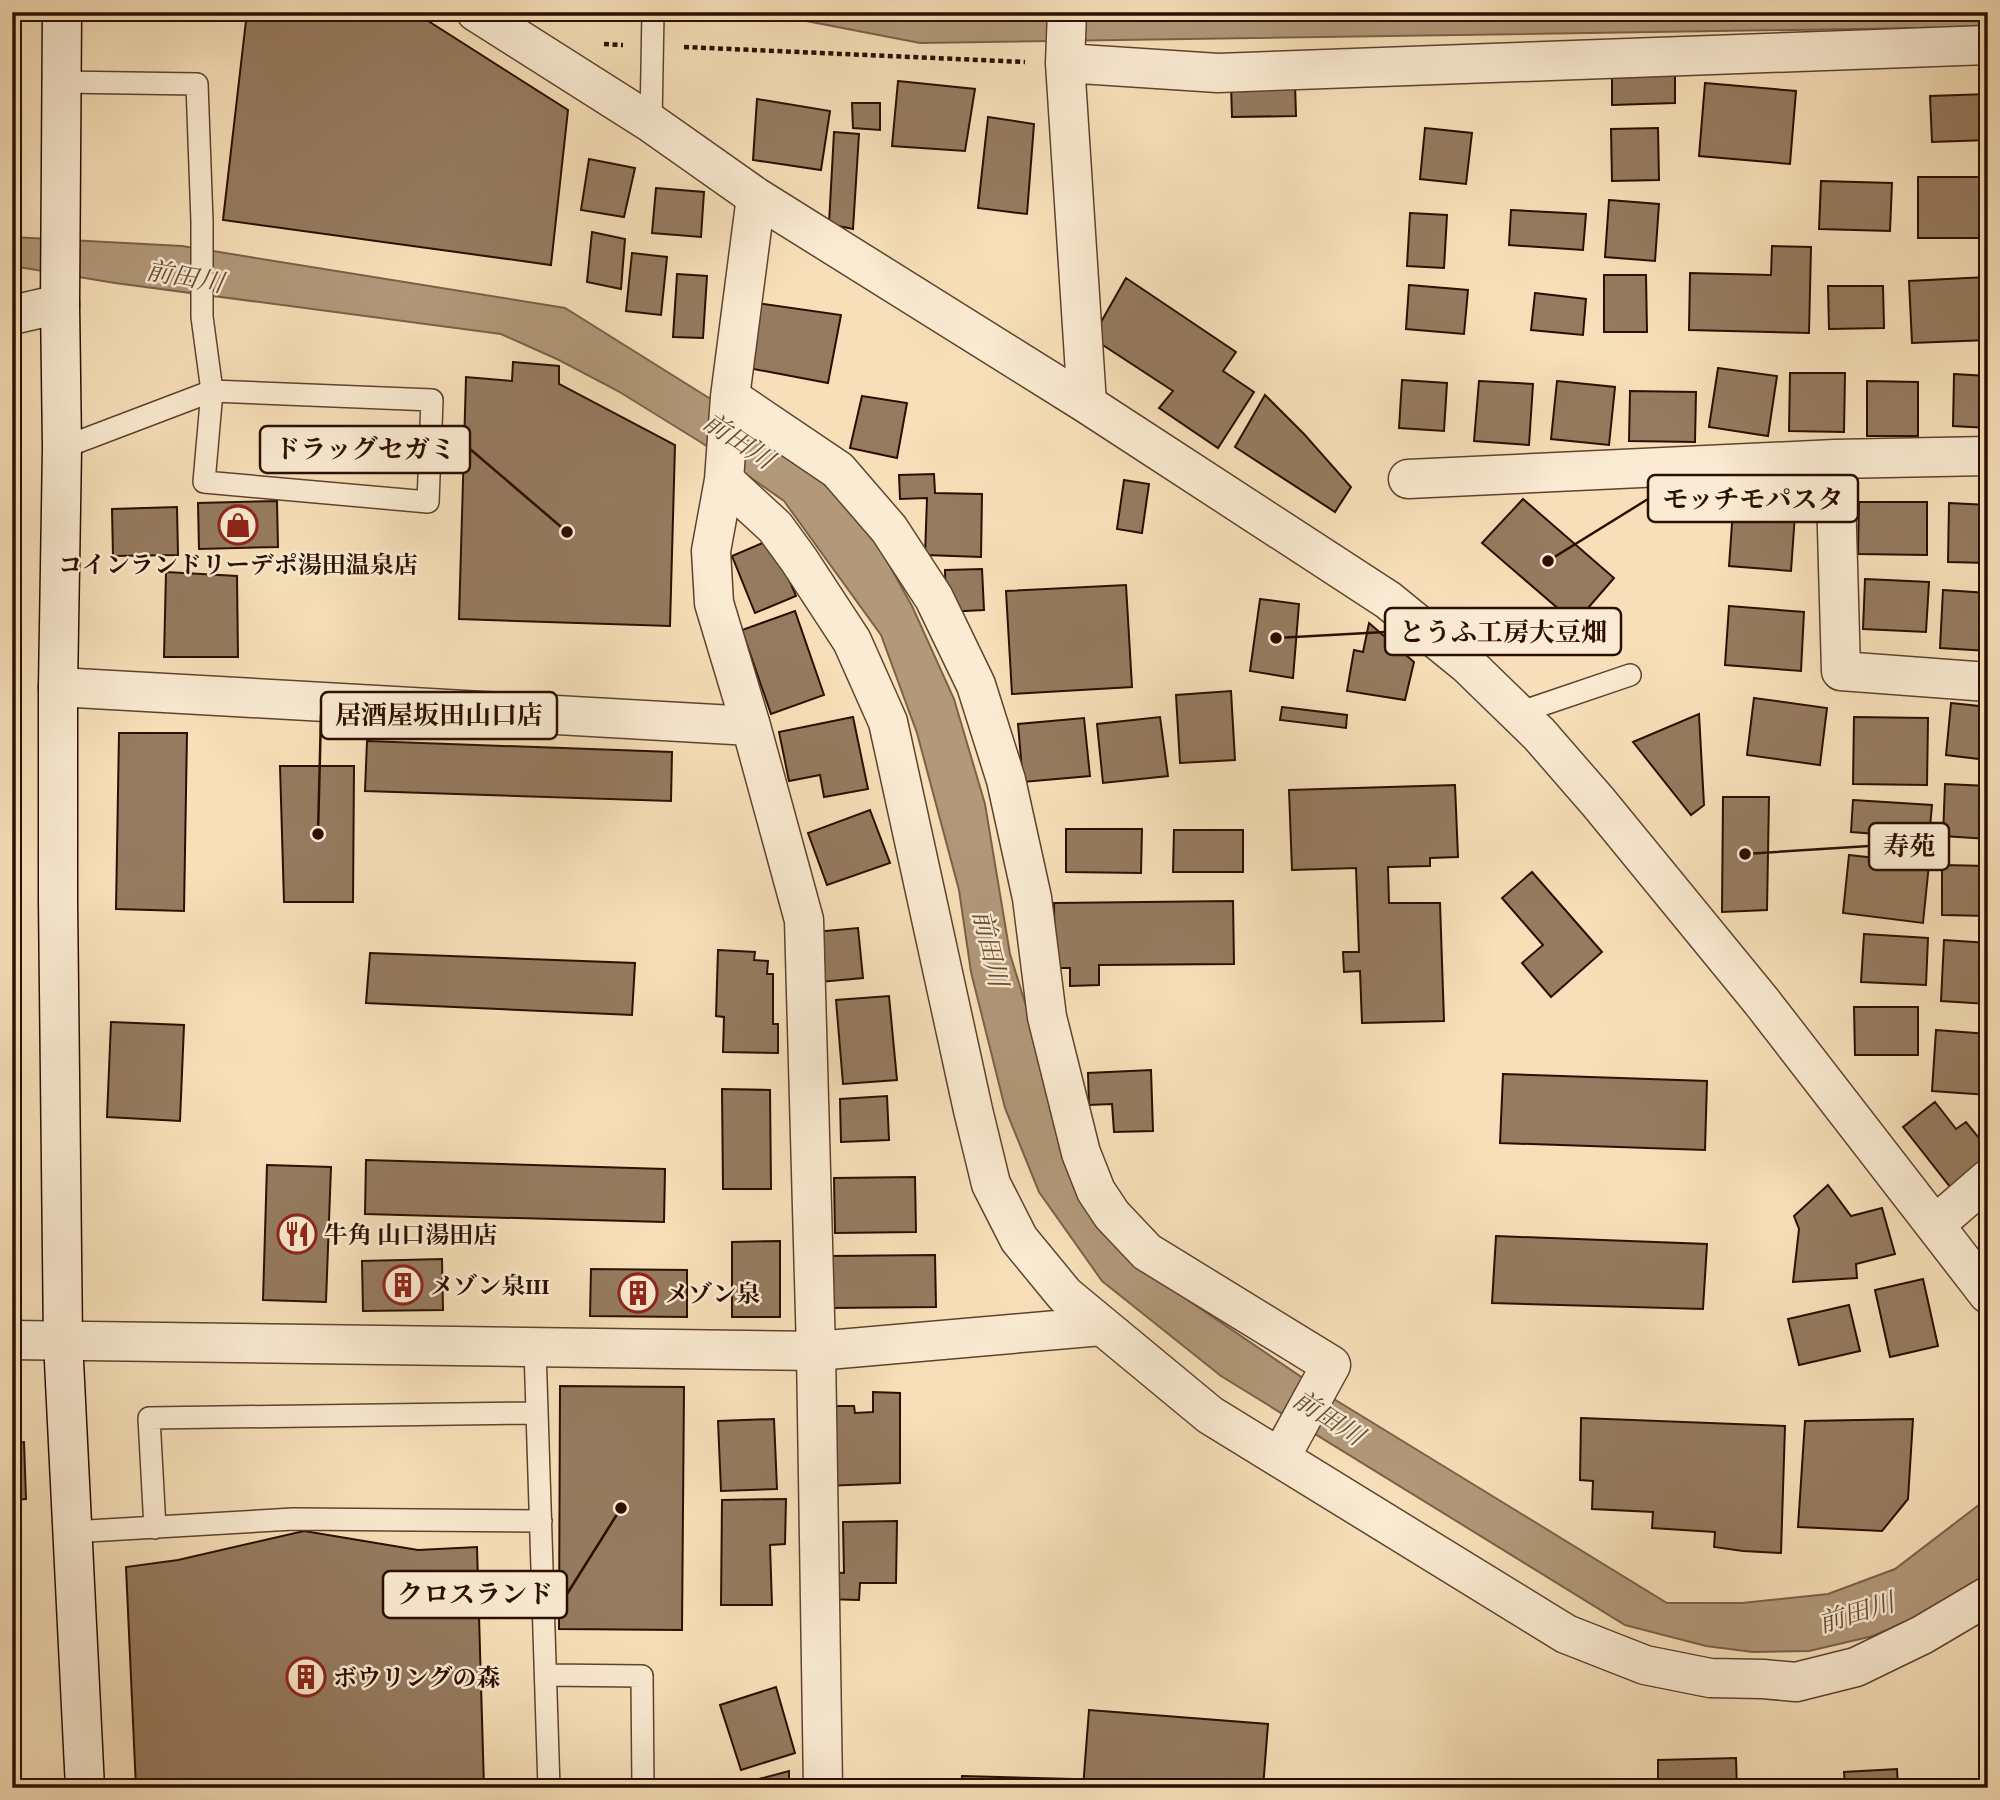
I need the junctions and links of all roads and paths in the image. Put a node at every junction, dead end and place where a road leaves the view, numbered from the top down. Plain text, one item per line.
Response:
1 (62, 12) edge
2 (476, 12) edge
3 (653, 12) edge
4 (1067, 12) edge
5 (600, 44) dead end
6 (1988, 45) edge
7 (654, 46) junction
8 (1065, 64) junction
9 (61, 82) junction
10 (651, 123) junction
11 (756, 197) junction
12 (60, 302) junction
13 (12, 315) edge
14 (212, 391) junction
15 (730, 397) junction
16 (1087, 404) junction
17 (62, 448) junction
18 (1988, 456) edge
19 (1835, 459) junction
20 (1408, 479) dead end
21 (724, 480) junction
22 (1630, 675) dead end
23 (1988, 682) edge
24 (58, 687) junction
25 (1517, 713) junction
26 (751, 726) junction
27 (1988, 1179) edge
28 (1936, 1224) junction
29 (1988, 1294) edge
30 (1102, 1326) junction
31 (12, 1340) edge
32 (63, 1340) junction
33 (535, 1349) junction
34 (816, 1351) junction
35 (537, 1413) junction
36 (1280, 1458) junction
37 (541, 1521) junction
38 (155, 1528) junction
39 (71, 1532) junction
40 (1988, 1596) edge
41 (546, 1675) junction
42 (85, 1788) edge
43 (550, 1788) edge
44 (643, 1788) edge
45 (823, 1788) edge

1 - 9 street
2 - 10 street
3 - 7 lane
4 - 8 street
5 - 7 path
6 - 8 street
7 - 8 path
7 - 10 lane
8 - 16 street
9 - 12 street
9 - 14 lane
10 - 11 street
11 - 15 street
11 - 16 street
12 - 13 street
12 - 17 street
14 - 14 lane
14 - 17 lane
15 - 21 street
15 - 36 street
16 - 25 street
17 - 24 street
18 - 19 street
19 - 20 street
19 - 23 street
21 - 26 street
21 - 30 street
22 - 25 lane
24 - 26 street
24 - 32 street
25 - 28 street
26 - 34 street
27 - 28 street
28 - 29 street
30 - 34 street
30 - 36 street
31 - 32 street
32 - 33 street
32 - 39 street
33 - 34 street
33 - 35 lane
34 - 45 street
35 - 37 lane
35 - 38 lane
36 - 40 street
37 - 38 lane
37 - 41 lane
38 - 39 lane
39 - 42 street
41 - 43 lane
41 - 44 lane

